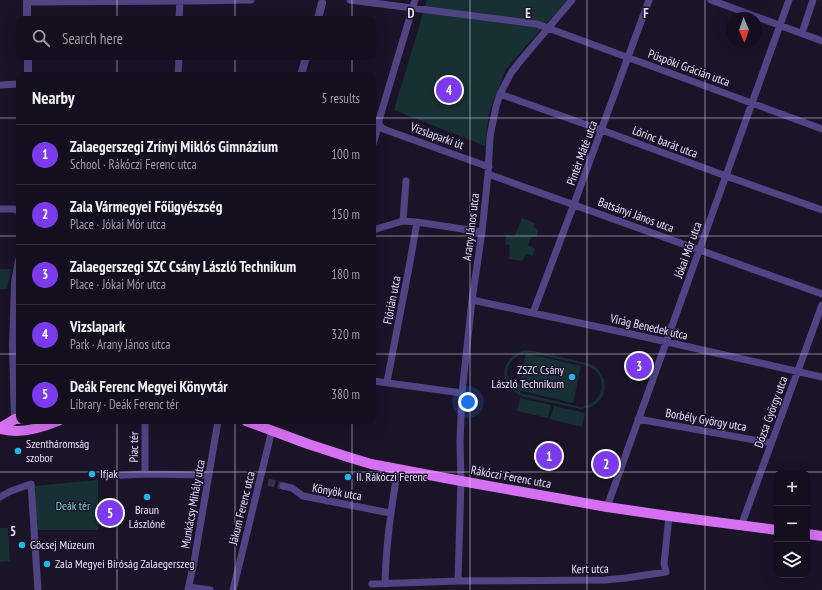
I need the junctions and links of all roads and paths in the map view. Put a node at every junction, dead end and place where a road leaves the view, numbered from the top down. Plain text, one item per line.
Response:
1 (251, 0) edge
2 (350, 0) edge
3 (415, 0) edge
4 (572, 0) edge
5 (649, 0) edge
6 (711, 0) edge
7 (789, 0) edge
8 (813, 0) edge
9 (27, 1) edge
10 (180, 1) edge
11 (323, 1) edge
12 (413, 8) junction
13 (27, 16) edge
14 (179, 16) edge
15 (319, 16) edge
16 (780, 26) junction
17 (548, 29) junction
18 (802, 33) junction
19 (822, 41) edge
20 (628, 58) junction
21 (28, 60) edge
22 (179, 60) edge
23 (305, 60) edge
24 (28, 72) edge
25 (178, 72) edge
26 (302, 72) edge
27 (16, 84) edge
28 (0, 85) edge
29 (500, 94) junction
30 (752, 103) junction
31 (379, 124) junction
32 (822, 129) edge
33 (602, 130) junction
34 (376, 134) edge
35 (489, 170) junction
36 (726, 176) junction
37 (406, 181) dead end
38 (574, 204) junction
39 (0, 209) edge
40 (16, 210) edge
41 (822, 210) edge
42 (403, 221) junction
43 (417, 222) junction
44 (376, 229) edge
45 (482, 232) junction
46 (699, 250) junction
47 (16, 280) edge
48 (822, 294) edge
49 (472, 300) junction
50 (822, 305) edge
51 (533, 313) junction
52 (666, 342) junction
53 (797, 371) junction
54 (822, 377) edge
55 (376, 381) edge
56 (387, 382) junction
57 (462, 393) junction
58 (16, 395) edge
59 (638, 419) junction
60 (16, 420) edge
61 (51, 424) edge
62 (145, 424) edge
63 (218, 424) edge
64 (255, 424) edge
65 (0, 428) edge
66 (272, 430) junction
67 (771, 443) junction
68 (398, 469) junction
69 (145, 474) junction
70 (209, 475) junction
71 (106, 476) dead end
72 (260, 480) junction
73 (268, 482) tunnel mouth
74 (461, 482) junction
75 (283, 486) tunnel mouth
76 (0, 497) edge
77 (607, 507) junction
78 (390, 512) junction
79 (669, 516) junction
80 (741, 526) junction
81 (774, 530) edge
82 (810, 534) edge
83 (822, 536) edge
84 (458, 582) junction
85 (385, 583) junction
86 (372, 584) dead end
87 (188, 588) edge
88 (38, 590) edge
89 (210, 590) edge
90 (233, 590) edge

1 - 10 street
2 - 12 street, Püspöki Grácián utca
3 - 12 street
4 - 17 street, Arany János utca
5 - 20 street, Pintér Máté utca
6 - 16 street
7 - 16 street, Jókai Mór utca
8 - 18 street
9 - 10 street
9 - 13 street
10 - 14 street
11 - 15 street
12 - 17 street, Püspöki Grácián utca
12 - 31 street
16 - 18 street
16 - 30 street, Jókai Mór utca
17 - 20 street, Püspöki Grácián utca
17 - 29 street, Arany János utca
18 - 19 street
20 - 30 street, Püspöki Grácián utca
20 - 33 street, Pintér Máté utca
21 - 24 street
22 - 25 street
23 - 26 street
27 - 28 street
29 - 33 street, Lőrinc barát utca
29 - 35 street, Arany János utca
30 - 32 street, Püspöki Grácián utca
30 - 36 street, Jókai Mór utca
31 - 34 street
31 - 35 street, Vizslaparki út
33 - 36 street, Lőrinc barát utca
33 - 38 street, Pintér Máté utca
35 - 38 street, Batsányi János utca
35 - 45 street, Arany János utca
36 - 41 street, Lőrinc barát utca
36 - 46 street, Jókai Mór utca
37 - 42 street
38 - 46 street, Batsányi János utca
38 - 51 street, Pintér Máté utca
39 - 40 street
42 - 43 street
42 - 44 street
43 - 45 street
43 - 56 street, Flórián utca
45 - 49 street, Arany János utca
46 - 48 street, Batsányi János utca
46 - 52 street, Jókai Mór utca
47 - 58 street
49 - 51 street, Virág Benedek utca
49 - 57 street, Arany János utca
50 - 53 street, Dózsa György utca
51 - 52 street, Virág Benedek utca
52 - 53 street, Virág Benedek utca
52 - 59 street, Jókai Mór utca
53 - 54 street, Virág Benedek utca
53 - 67 street, Dózsa György utca
55 - 56 street
56 - 57 street
57 - 74 street, Arany János utca
59 - 67 street, Borbély György utca
59 - 77 street, Jókai Mór utca
60 - 65 main road
61 - 65 main road
62 - 69 street, Piac tér
63 - 70 street, Munkácsy Mihály utca
64 - 66 main road, Rákóczi Ferenc utca
66 - 68 main road, Rákóczi Ferenc utca
66 - 72 street, Jákum Ferenc utca
67 - 80 street, Dózsa György utca
68 - 74 main road, Rákóczi Ferenc utca
68 - 78 street
69 - 70 street
69 - 71 street
70 - 87 street, Munkácsy Mihály utca
72 - 73 street
72 - 90 street, Jákum Ferenc utca
74 - 77 main road, Rákóczi Ferenc utca
74 - 84 street
75 - 78 street, Könyök utca
76 - 88 street
77 - 79 main road, Rákóczi Ferenc utca
78 - 85 street
79 - 80 main road, Rákóczi Ferenc utca
79 - 84 street, Kert utca
80 - 81 main road, Rákóczi Ferenc utca
82 - 83 main road
84 - 85 street, Kert utca
85 - 86 street, Kert utca
87 - 89 street

